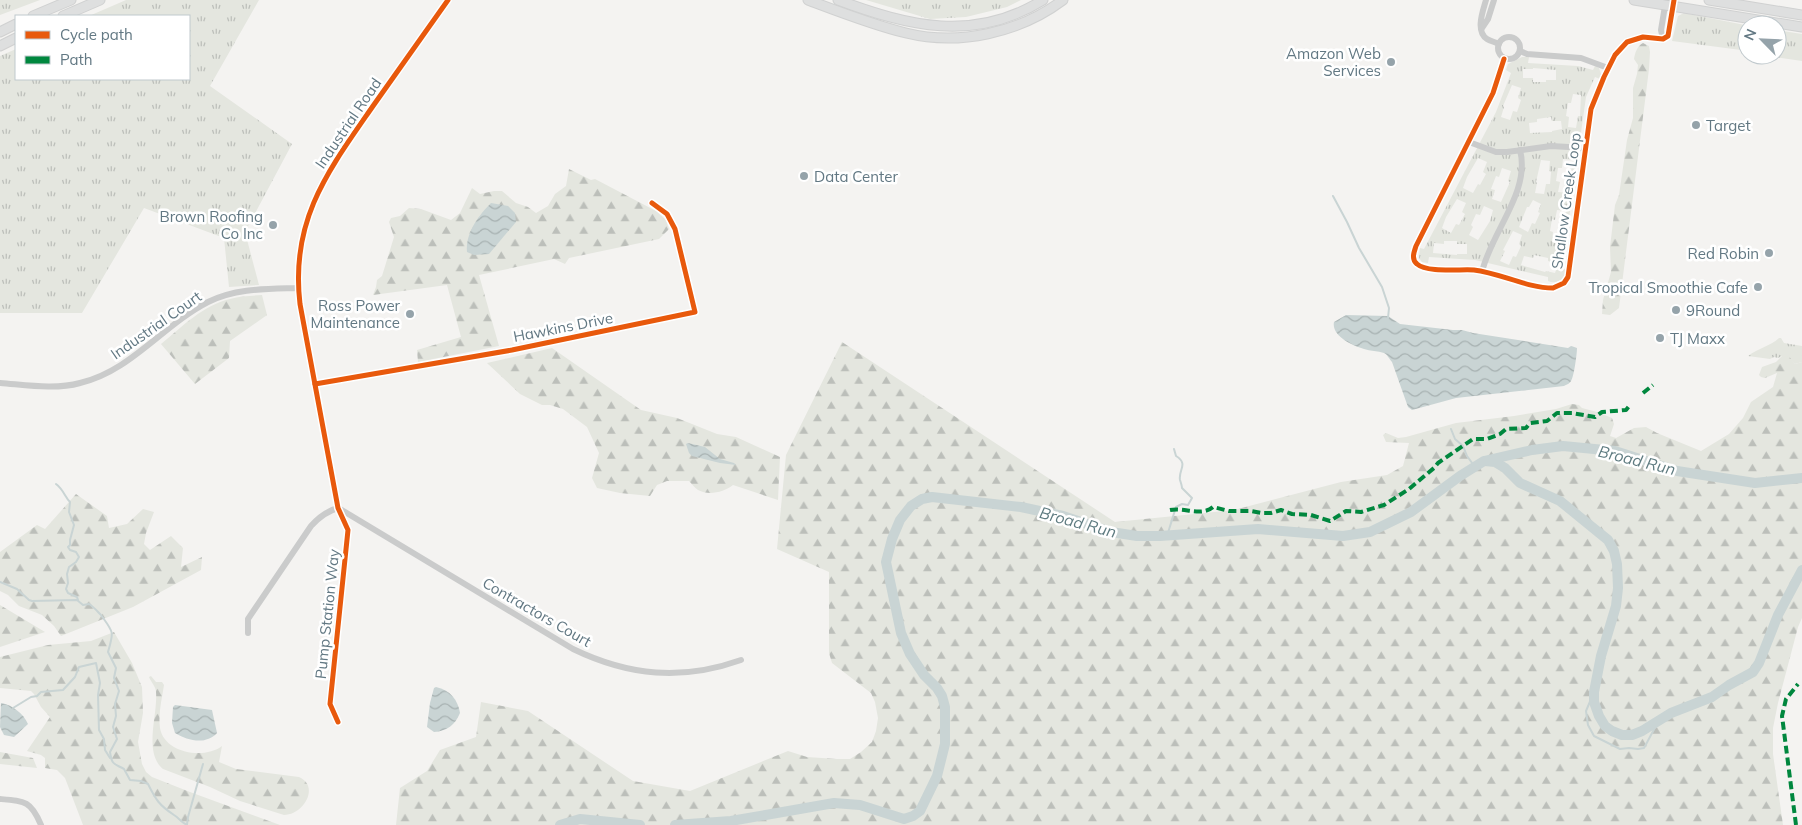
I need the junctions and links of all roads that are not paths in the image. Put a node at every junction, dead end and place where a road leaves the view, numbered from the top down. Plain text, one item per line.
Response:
1 (70, 0) edge
2 (100, 0) edge
3 (448, 0) edge
4 (808, 0) edge
5 (838, 0) edge
6 (1043, 0) edge
7 (1063, 0) edge
8 (1486, 0) edge
9 (1494, 0) edge
10 (1634, 0) edge
11 (1710, 0) edge
12 (1669, 3) edge
13 (35, 15) edge
14 (65, 15) edge
15 (1802, 15) edge
16 (15, 24) edge
17 (1802, 27) edge
18 (1482, 28) junction
19 (0, 32) edge
20 (15, 38) edge
21 (1499, 44) junction
22 (0, 46) edge
23 (1520, 51) junction
24 (1504, 58) junction
25 (1608, 68) junction
26 (1469, 142) junction
27 (1586, 148) junction
28 (1520, 150) junction
29 (652, 203) dead end
30 (1482, 272) junction
31 (298, 288) junction
32 (0, 383) edge
33 (316, 384) junction
34 (338, 508) junction
35 (248, 634) dead end
36 (741, 660) dead end
37 (338, 722) dead end
38 (0, 799) edge
39 (41, 825) edge

1 - 13 main road
2 - 14 main road
3 - 31 street, Industrial Road
4 - 7 main road
5 - 6 main road
8 - 18 street
9 - 18 street
10 - 12 main road
11 - 15 main road
12 - 17 main road
12 - 25 street, Shallow Creek Loop
16 - 19 main road
18 - 21 street
20 - 22 main road
21 - 23 street
21 - 24 street
23 - 24 street
23 - 25 street
24 - 26 street, Shallow Creek Loop
25 - 27 street, Shallow Creek Loop
26 - 28 street
26 - 30 street, Shallow Creek Loop
27 - 28 street
27 - 30 street, Shallow Creek Loop
28 - 30 street
29 - 33 street, Hawkins Drive
31 - 32 street, Industrial Court
31 - 33 street, Industrial Road
33 - 34 street, Industrial Road
34 - 35 street
34 - 36 street, Contractors Court
34 - 37 street, Pump Station Way
38 - 39 street

